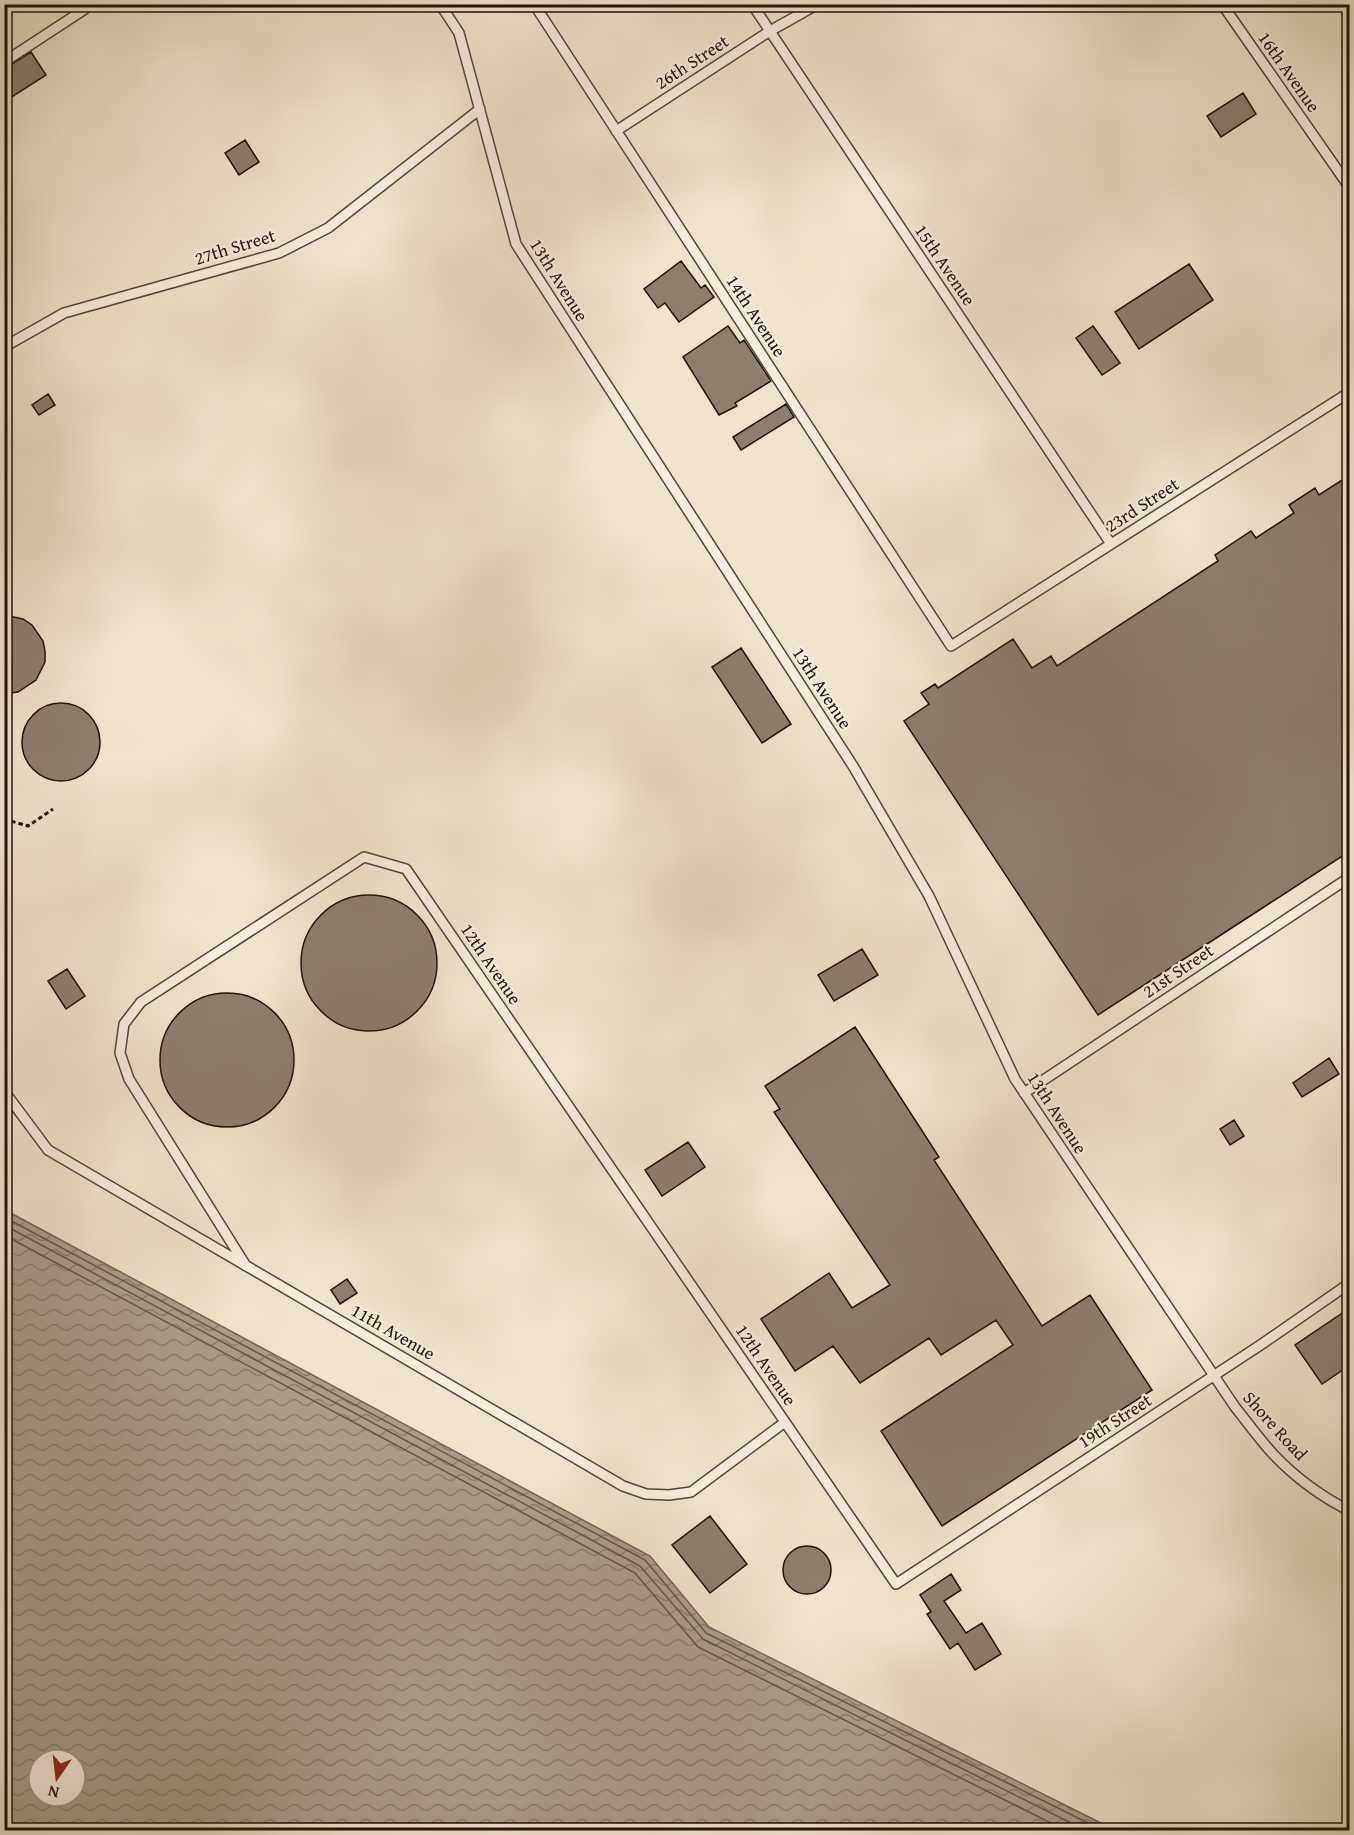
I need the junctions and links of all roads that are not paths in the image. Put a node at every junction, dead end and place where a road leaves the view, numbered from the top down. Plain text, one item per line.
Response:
1 (440, 4) edge
2 (534, 4) edge
3 (752, 4) edge
4 (818, 4) edge
5 (1222, 4) edge
6 (83, 7) edge
7 (770, 31) junction
8 (4, 62) edge
9 (480, 109) junction
10 (616, 131) junction
11 (1350, 188) edge
12 (4, 346) edge
13 (1350, 392) edge
14 (1111, 544) junction
15 (951, 646) joint
16 (1350, 877) edge
17 (4, 1091) edge
18 (1024, 1093) junction
19 (246, 1266) junction
20 (1350, 1283) edge
21 (1213, 1377) junction
22 (785, 1422) junction
23 (1350, 1511) edge
24 (896, 1584) joint

1 - 9 lane, 13th Avenue
2 - 10 lane, 14th Avenue
3 - 7 lane, 15th Avenue
4 - 7 lane, 26th Street
5 - 11 lane, 16th Avenue
6 - 8 lane
7 - 10 lane, 26th Street
7 - 14 lane, 15th Avenue
9 - 12 lane, 27th Street
9 - 18 lane, 13th Avenue
10 - 15 lane, 14th Avenue
13 - 14 lane, 23rd Street
14 - 15 lane, 23rd Street
16 - 18 lane, 21st Street
17 - 19 lane, 11th Avenue
18 - 21 lane, 13th Avenue
19 - 22 lane, 11th Avenue
19 - 22 lane, 12th Avenue
20 - 21 lane, 19th Street
21 - 23 lane, Shore Road
21 - 24 lane, 19th Street
22 - 24 lane, 12th Avenue

